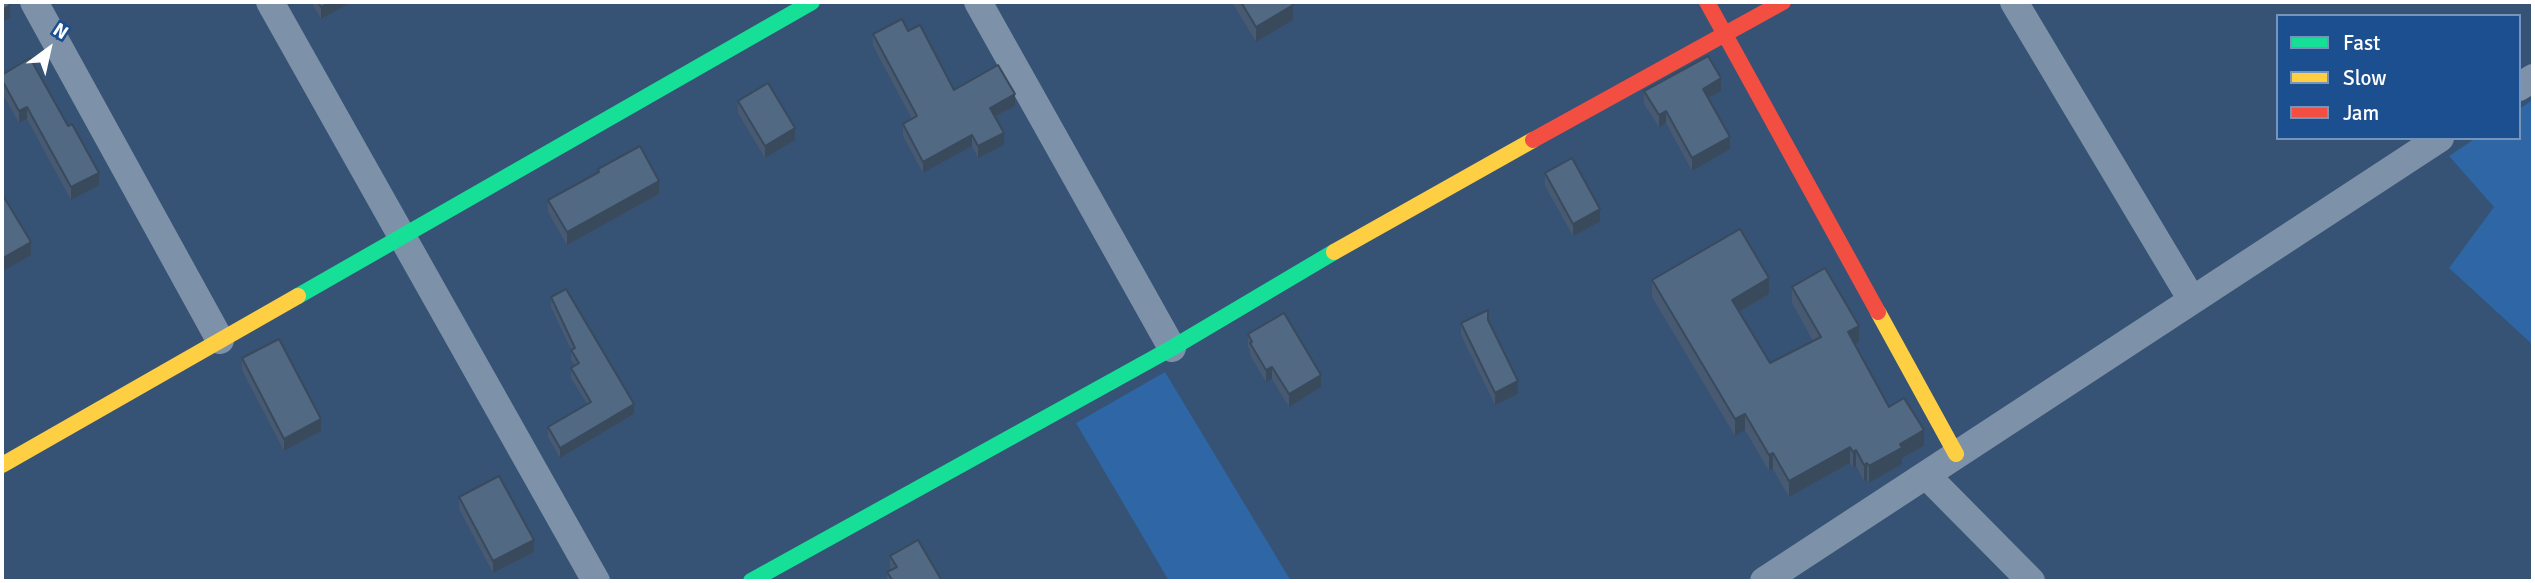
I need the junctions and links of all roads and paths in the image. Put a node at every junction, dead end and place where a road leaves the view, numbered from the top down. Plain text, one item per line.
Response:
1 (34, 2) edge
2 (270, 2) edge
3 (812, 2) edge
4 (978, 2) edge
5 (1707, 2) edge
6 (1783, 2) edge
7 (2014, 2) edge
8 (1726, 35) junction
9 (2437, 140) edge
10 (401, 235) junction
11 (2192, 300) junction
12 (220, 340) junction
13 (1172, 348) junction
14 (1956, 454) junction
15 (2, 465) edge
16 (1926, 475) junction
17 (787, 572) edge
18 (596, 581) edge
19 (751, 581) edge
20 (1764, 581) edge
21 (2031, 581) edge

1 - 12 street
2 - 10 street
3 - 10 street
4 - 13 street
5 - 8 street
6 - 8 street
7 - 11 street
8 - 13 street
8 - 14 street
9 - 11 street
10 - 12 street
10 - 18 street
11 - 14 street
12 - 15 street
13 - 17 street
14 - 16 street
16 - 20 street
16 - 21 street
17 - 19 street

